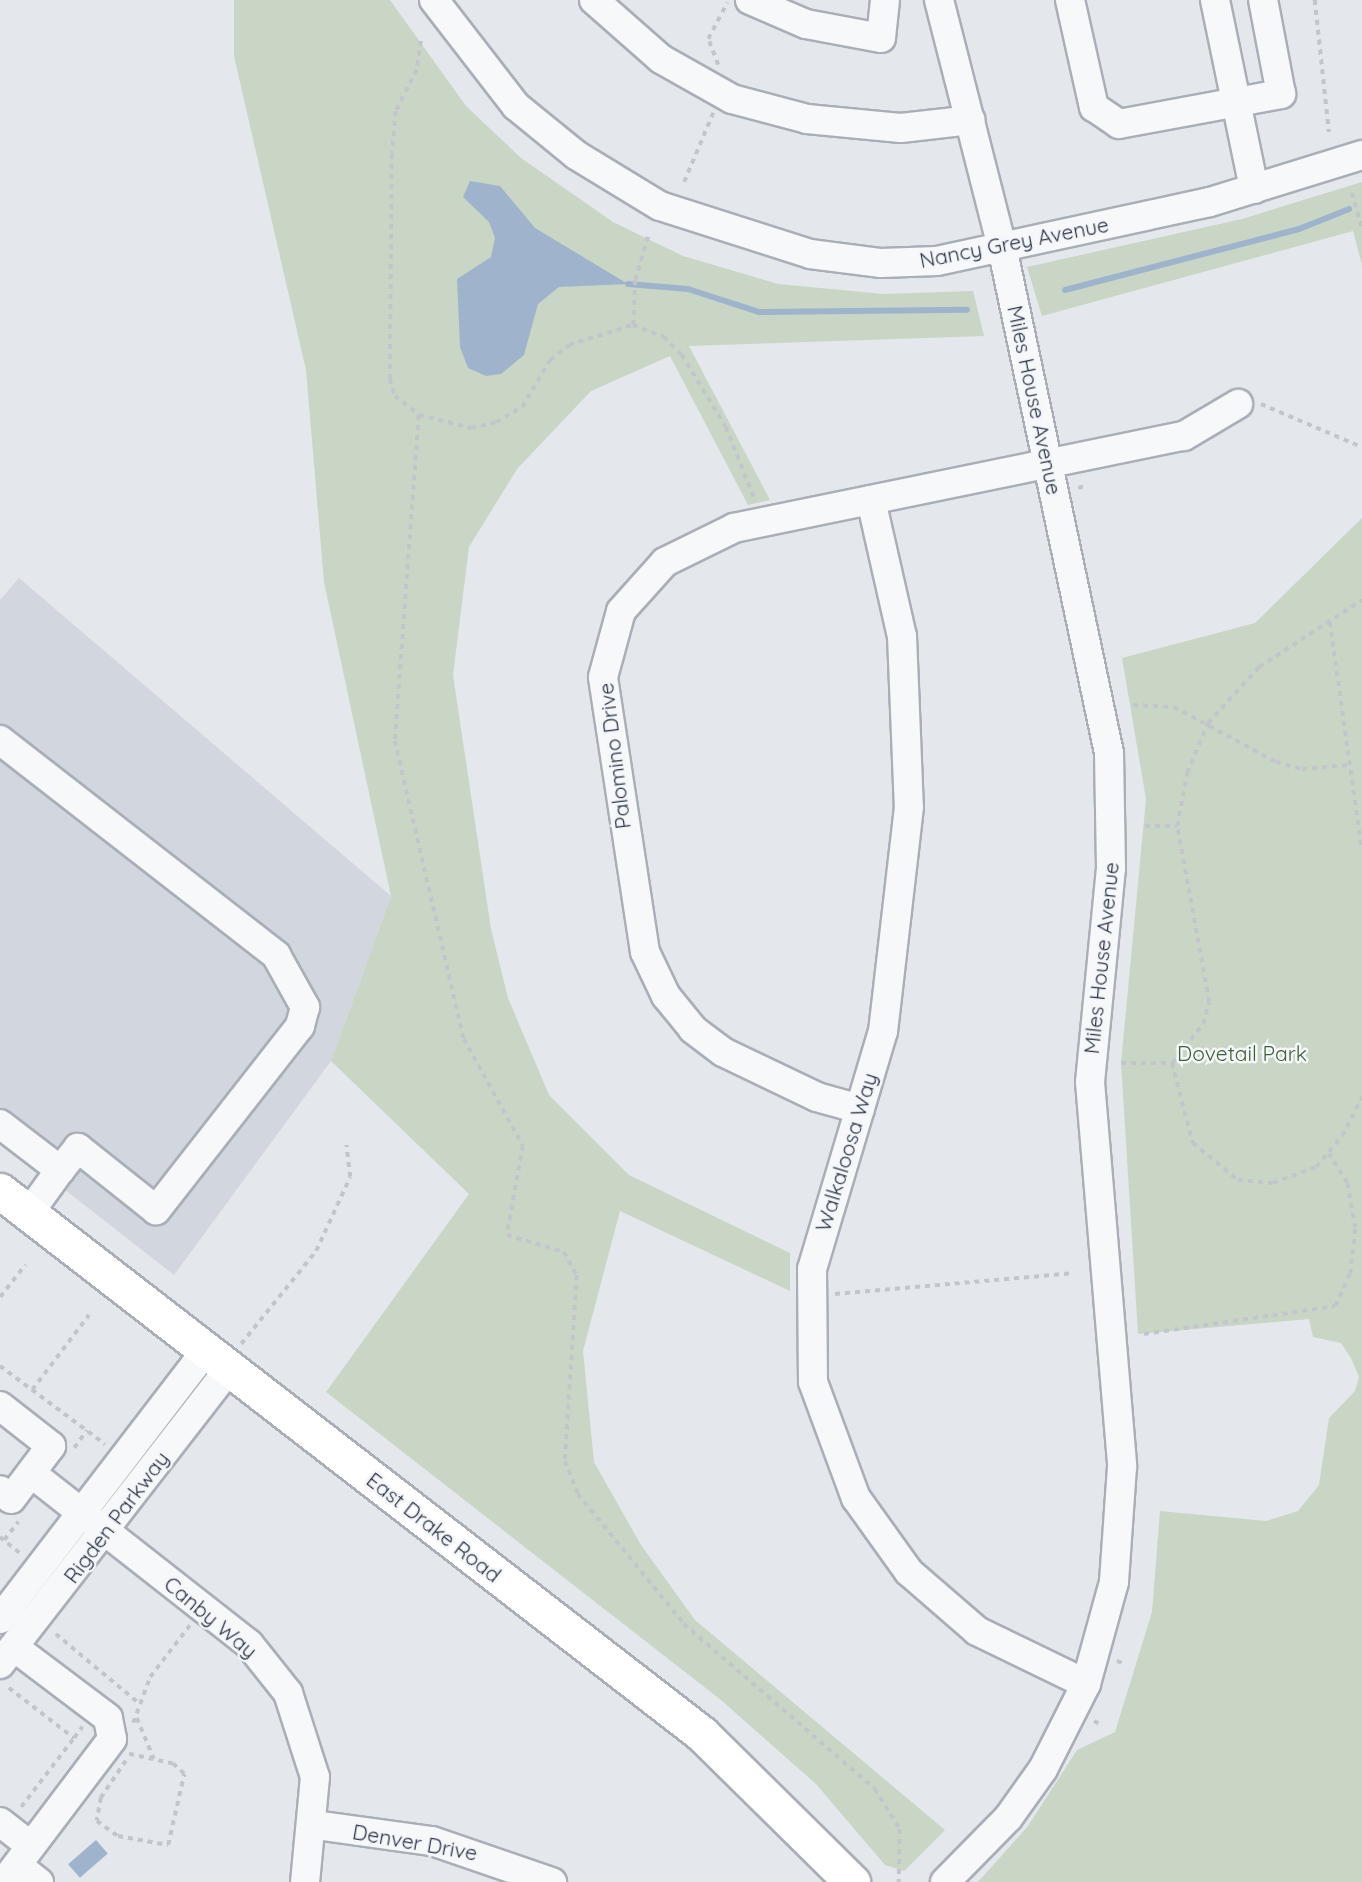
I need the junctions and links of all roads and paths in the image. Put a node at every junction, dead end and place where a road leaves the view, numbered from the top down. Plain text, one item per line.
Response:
1 (434, 0) edge
2 (594, 0) edge
3 (750, 0) edge
4 (885, 0) edge
5 (939, 0) edge
6 (1070, 0) edge
7 (1215, 0) edge
8 (1263, 0) edge
9 (1315, 0) edge
10 (421, 41) dead end
11 (1238, 104) junction
12 (971, 120) junction
13 (1329, 132) dead end
14 (1353, 158) edge
15 (1254, 189) junction
16 (1352, 192) dead end
17 (1362, 228) edge
18 (648, 236) dead end
19 (1002, 247) junction
20 (633, 325) junction
21 (1238, 404) joint
22 (419, 415) junction
23 (1362, 447) edge
24 (1049, 465) junction
25 (1085, 486) dead end
26 (1078, 488) dead end
27 (871, 500) junction
28 (760, 522) junction
29 (1362, 600) edge
30 (1330, 622) junction
31 (1133, 705) dead end
32 (1208, 723) junction
33 (0, 740) edge
34 (1350, 765) junction
35 (1145, 826) dead end
36 (1177, 826) junction
37 (1362, 850) edge
38 (1121, 1063) dead end
39 (1172, 1063) junction
40 (1362, 1097) edge
41 (860, 1109) junction
42 (0, 1124) edge
43 (346, 1145) dead end
44 (1329, 1154) junction
45 (60, 1170) junction
46 (0, 1191) edge
47 (29, 1213) junction
48 (25, 1265) dead end
49 (1074, 1273) dead end
50 (835, 1294) dead end
51 (0, 1297) edge
52 (89, 1315) dead end
53 (1144, 1334) dead end
54 (220, 1362) junction
55 (0, 1366) edge
56 (32, 1390) junction
57 (0, 1406) edge
58 (88, 1430) junction
59 (108, 1447) dead end
60 (72, 1450) dead end
61 (31, 1473) junction
62 (0, 1490) edge
63 (18, 1522) dead end
64 (96, 1523) junction
65 (2, 1539) edge
66 (25, 1557) dead end
67 (0, 1619) edge
68 (191, 1623) dead end
69 (55, 1634) dead end
70 (1117, 1661) dead end
71 (1125, 1664) dead end
72 (8, 1667) edge
73 (1086, 1684) junction
74 (140, 1704) junction
75 (136, 1716) junction
76 (87, 1720) dead end
77 (1094, 1721) dead end
78 (1102, 1725) dead end
79 (131, 1729) dead end
80 (74, 1738) junction
81 (130, 1741) dead end
82 (128, 1754) junction
83 (154, 1759) junction
84 (10, 1815) edge
85 (315, 1825) junction
86 (17, 1864) edge
87 (39, 1882) edge
88 (305, 1882) edge
89 (552, 1882) edge
90 (852, 1882) edge
91 (898, 1882) edge
92 (945, 1882) edge

1 - 19 street, Nancy Grey Avenue
2 - 12 street
3 - 4 street
5 - 12 street, Miles House Avenue
6 - 11 street
7 - 11 street
8 - 11 street
9 - 13 path
10 - 22 path
11 - 15 street
12 - 19 street, Miles House Avenue
14 - 15 street, Nancy Grey Avenue
15 - 19 street, Nancy Grey Avenue
16 - 17 path
18 - 20 path
19 - 24 street, Miles House Avenue
20 - 22 path
20 - 28 path
21 - 23 path
21 - 24 street, Palomino Drive
22 - 91 path
24 - 27 street, Palomino Drive
24 - 73 street, Miles House Avenue
25 - 26 path
27 - 28 street, Palomino Drive
27 - 41 street, Walkaloosa Way
28 - 41 street, Palomino Drive
29 - 30 path
30 - 32 path
30 - 34 path
31 - 32 path
32 - 34 path
32 - 36 path
33 - 45 street
34 - 37 path
35 - 36 path
36 - 39 path
38 - 39 path
39 - 44 path
40 - 44 path
41 - 73 street, Walkaloosa Way
42 - 45 street
43 - 54 path
44 - 53 path
45 - 47 street
46 - 47 main road, East Drake Road
47 - 54 main road, East Drake Road
48 - 51 path
49 - 50 path
52 - 56 path
54 - 64 street, Rigden Parkway
54 - 90 main road, East Drake Road
55 - 56 path
56 - 58 path
57 - 61 street
58 - 59 path
58 - 60 path
61 - 62 street
61 - 64 street, Canby Way
63 - 65 path
64 - 67 street, Rigden Parkway
64 - 72 street, Rigden Parkway
64 - 85 street, Canby Way
65 - 66 path
68 - 74 path
69 - 74 path
70 - 71 path
72 - 80 path
72 - 86 street
73 - 92 street, Miles House Avenue
74 - 75 path
75 - 79 path
75 - 83 path
76 - 80 path
77 - 78 path
80 - 84 path
81 - 82 path
82 - 83 path
82 - 83 path
84 - 86 street
85 - 88 street, Canby Way
85 - 89 street, Denver Drive
86 - 87 street

